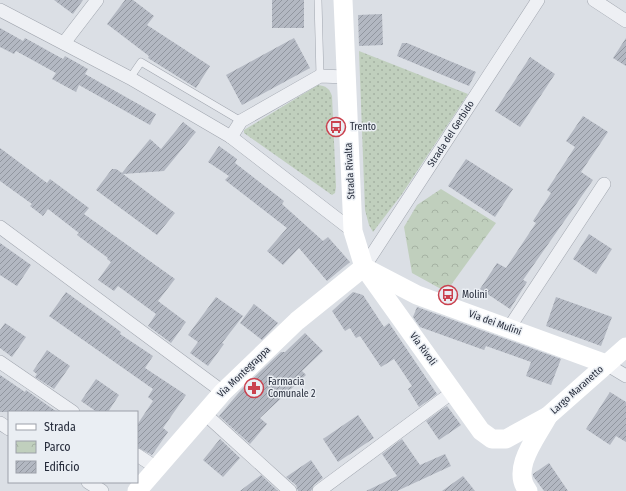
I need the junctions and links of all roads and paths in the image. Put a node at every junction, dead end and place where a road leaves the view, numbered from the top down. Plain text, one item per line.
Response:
1 (97, 0) edge
2 (318, 0) edge
3 (343, 0) edge
4 (538, 0) edge
5 (594, 0) edge
6 (0, 10) edge
7 (626, 21) edge
8 (64, 43) junction
9 (320, 76) junction
10 (346, 77) junction
11 (130, 78) junction
12 (241, 121) junction
13 (231, 137) junction
14 (604, 184) dead end
15 (0, 227) edge
16 (353, 231) junction
17 (364, 268) junction
18 (509, 328) junction
19 (626, 347) edge
20 (0, 362) edge
21 (606, 364) junction
22 (626, 376) edge
23 (454, 391) junction
24 (223, 392) junction
25 (73, 411) edge
26 (204, 412) junction
27 (548, 416) junction
28 (482, 431) joint
29 (138, 456) edge
30 (157, 468) junction
31 (90, 483) edge
32 (526, 488) edge
33 (102, 491) edge
34 (137, 491) edge
35 (290, 491) edge
36 (319, 491) edge

1 - 8 street
2 - 9 lane
3 - 10 street, Strada Rivalta
4 - 17 street, Strada del Gerbido
5 - 7 street
6 - 8 street
8 - 11 street
9 - 10 street
9 - 12 street
10 - 16 street, Strada Rivalta
11 - 12 lane
11 - 13 street
12 - 13 street
13 - 16 street
14 - 18 street
15 - 24 street
16 - 17 street, Strada Rivalta
17 - 18 street, Via dei Mulini
17 - 23 street, Via Rivoli
17 - 24 street, Via Montegrappa
18 - 21 street, Via dei Mulini
19 - 21 street, Largo Maranetto
20 - 25 street
21 - 22 street, Via dei Mulini
21 - 27 street, Largo Maranetto
23 - 28 street, Via Rivoli
23 - 36 street
24 - 26 street, Via Montegrappa
26 - 30 street, Via Montegrappa
26 - 35 street
27 - 28 street, Largo Maranetto
27 - 32 street, Largo Maranetto
29 - 30 street
30 - 34 street, Via Montegrappa
31 - 33 street

